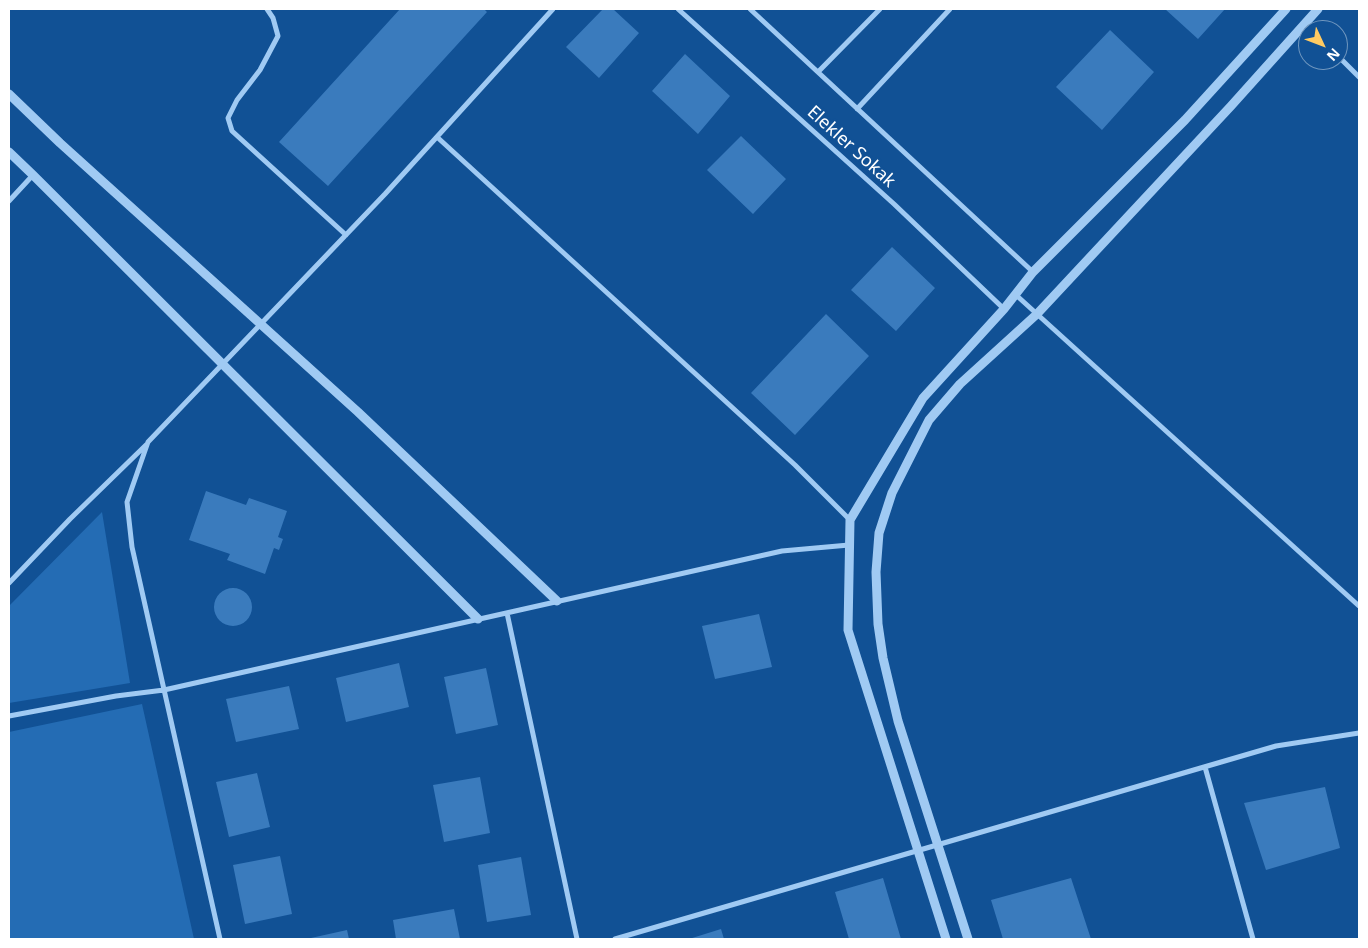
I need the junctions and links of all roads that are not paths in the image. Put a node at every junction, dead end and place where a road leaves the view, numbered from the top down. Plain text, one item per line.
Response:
1 (267, 9) edge
2 (553, 9) edge
3 (678, 9) edge
4 (750, 9) edge
5 (880, 9) edge
6 (950, 9) edge
7 (1286, 9) edge
8 (1318, 9) edge
9 (1312, 20) edge
10 (1298, 37) edge
11 (1348, 66) edge
12 (818, 72) junction
13 (1359, 77) edge
14 (9, 94) edge
15 (857, 109) junction
16 (437, 137) junction
17 (9, 152) edge
18 (33, 175) junction
19 (9, 201) edge
20 (346, 235) junction
21 (1033, 272) junction
22 (1016, 295) junction
23 (1004, 309) junction
24 (1037, 314) junction
25 (261, 324) junction
26 (223, 364) junction
27 (148, 442) junction
28 (850, 520) junction
29 (849, 545) junction
30 (9, 583) edge
31 (557, 601) junction
32 (1359, 606) edge
33 (507, 613) junction
34 (478, 619) junction
35 (164, 690) junction
36 (9, 716) edge
37 (1359, 733) edge
38 (1205, 767) junction
39 (936, 844) junction
40 (917, 850) junction
41 (220, 939) edge
42 (577, 939) edge
43 (615, 939) edge
44 (946, 939) edge
45 (968, 939) edge
46 (1253, 939) edge

1 - 20 street
2 - 16 street
3 - 23 street, Elekler Sokak
4 - 12 street, Elekler Sokak
5 - 12 street
6 - 15 street
7 - 21 street
8 - 9 street
10 - 24 street
11 - 13 street
12 - 15 street, Elekler Sokak
14 - 25 street
15 - 21 street, Elekler Sokak
16 - 20 street
16 - 28 street
17 - 18 street
18 - 19 street
18 - 26 street
20 - 25 street
21 - 22 street
22 - 23 street
22 - 24 street
23 - 28 street
24 - 32 street
24 - 39 street
25 - 26 street
25 - 31 street
26 - 27 street
26 - 34 street
27 - 30 street
27 - 35 street
28 - 29 street
29 - 31 street
29 - 40 street
31 - 33 street
33 - 34 street
33 - 42 street
34 - 35 street
35 - 36 street
35 - 41 street
37 - 38 street
38 - 39 street
38 - 46 street
39 - 40 street
39 - 45 street
40 - 43 street
40 - 44 street

